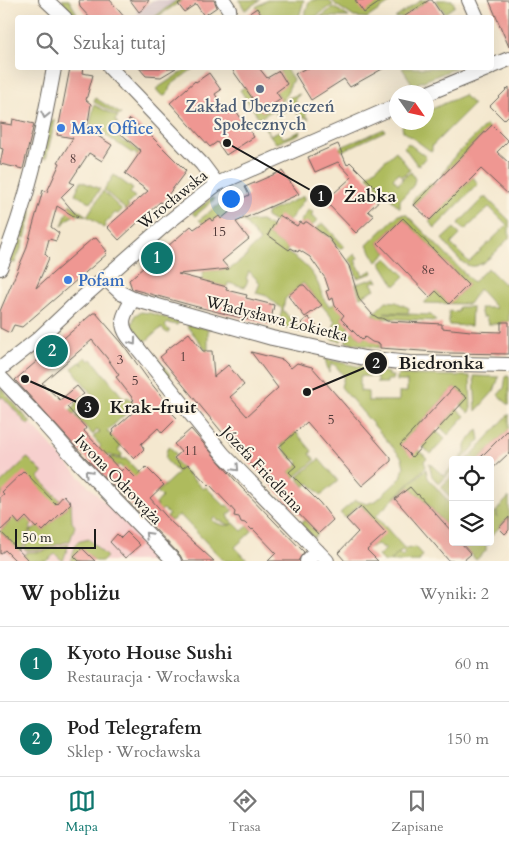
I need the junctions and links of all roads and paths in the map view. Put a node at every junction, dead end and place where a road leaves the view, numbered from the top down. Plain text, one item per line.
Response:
1 (46, 0) edge
2 (57, 0) edge
3 (469, 0) edge
4 (62, 15) edge
5 (64, 15) edge
6 (476, 15) edge
7 (54, 70) edge
8 (112, 70) edge
9 (479, 70) edge
10 (434, 90) edge
11 (389, 109) edge
12 (217, 184) junction
13 (0, 268) edge
14 (105, 278) junction
15 (133, 299) junction
16 (509, 365) edge
17 (0, 369) edge
18 (0, 377) edge
19 (317, 558) edge
20 (174, 561) edge

1 - 4 street
2 - 5 street
3 - 6 street
7 -> 13 street
8 - 12 street
9 - 10 street
11 - 12 street, Wrocławska
12 - 14 street, Wrocławska
14 - 15 street, Władysława Łokietka
14 - 17 street, Wrocławska
15 - 16 street, Władysława Łokietka
15 -> 19 street, Józefa Friedleina
20 -> 18 street, Iwona Odrowąża

